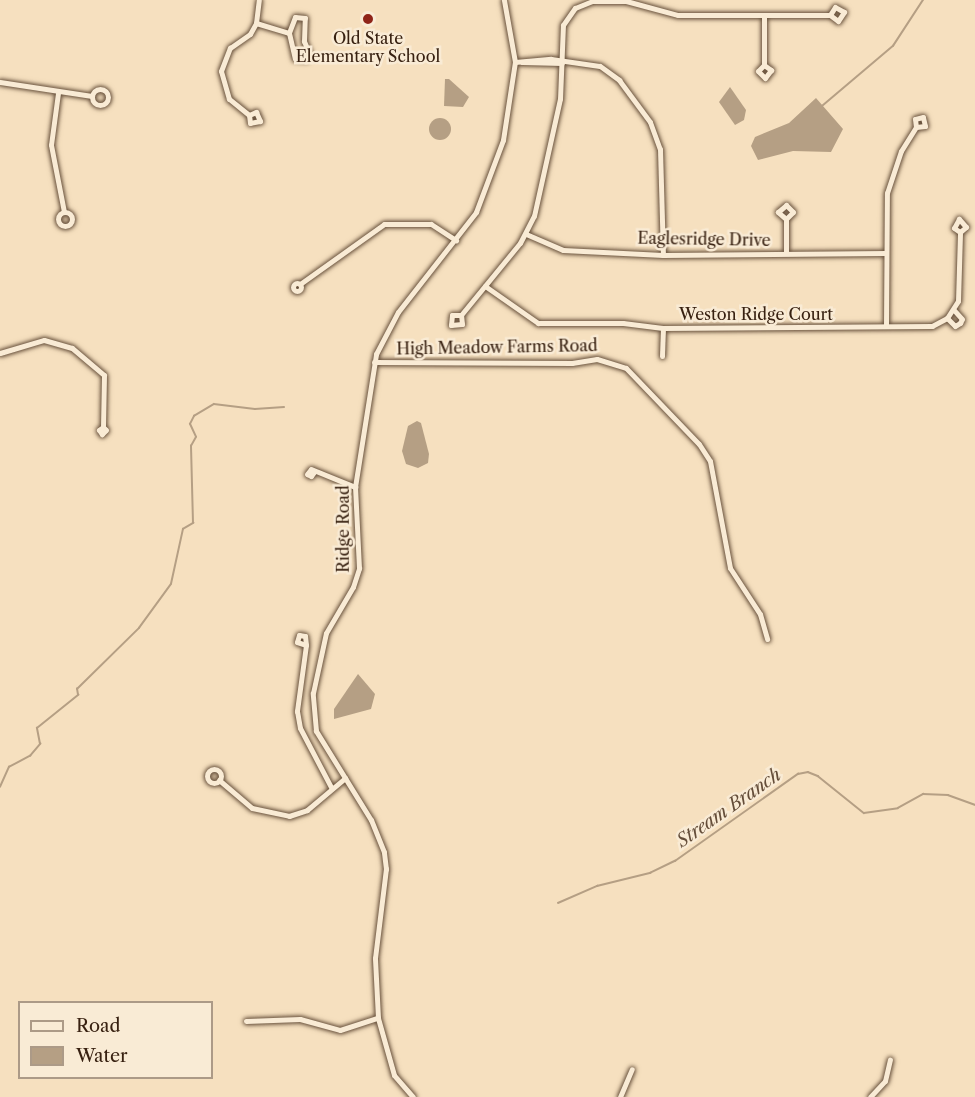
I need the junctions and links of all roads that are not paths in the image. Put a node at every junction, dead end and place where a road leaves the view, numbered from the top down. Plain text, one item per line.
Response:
1 (259, 0) edge
2 (504, 0) edge
3 (764, 15) junction
4 (830, 15) dead end
5 (256, 23) junction
6 (289, 33) junction
7 (519, 62) junction
8 (563, 63) junction
9 (764, 65) dead end
10 (0, 82) edge
11 (58, 93) junction
12 (92, 96) dead end
13 (249, 115) dead end
14 (916, 127) dead end
15 (64, 212) dead end
16 (786, 219) dead end
17 (960, 232) dead end
18 (526, 234) junction
19 (456, 240) junction
20 (886, 253) junction
21 (786, 254) junction
22 (663, 255) junction
23 (300, 284) dead end
24 (485, 286) junction
25 (954, 310) junction
26 (460, 315) dead end
27 (947, 318) junction
28 (886, 326) junction
29 (663, 328) junction
30 (0, 353) edge
31 (662, 356) dead end
32 (374, 362) junction
33 (103, 427) dead end
34 (314, 472) dead end
35 (355, 487) junction
36 (767, 639) dead end
37 (306, 645) dead end
38 (345, 778) junction
39 (219, 780) dead end
40 (331, 787) junction
41 (378, 1018) junction
42 (246, 1021) dead end
43 (890, 1060) dead end
44 (632, 1069) dead end
45 (413, 1097) edge
46 (620, 1097) edge
47 (870, 1097) edge

1 - 5 street
2 - 7 street, Ridge Road
3 - 4 street
3 - 8 street
3 - 9 street
5 - 6 street
5 - 13 street
6 - 6 street
7 - 8 street
7 - 19 street, Ridge Road
8 - 18 street
8 - 22 street
10 - 11 street
11 - 12 street
11 - 15 street
14 - 20 street
16 - 21 street
17 - 25 street
18 - 22 street, Eaglesridge Drive
18 - 24 street
19 - 23 street
19 - 32 street, Ridge Road
20 - 21 street, Eaglesridge Drive
20 - 28 street
21 - 22 street, Eaglesridge Drive
24 - 26 street
24 - 29 street, Weston Ridge Court
25 - 27 street
25 - 27 street, Weston Ridge Court
27 - 28 street, Weston Ridge Court
28 - 29 street, Weston Ridge Court
29 - 31 street
30 - 33 street
32 - 35 street, Ridge Road
32 - 36 street, High Meadow Farms Road
34 - 35 street
35 - 38 street, Ridge Road
37 - 40 street
38 - 40 street
38 - 41 street, Ridge Road
39 - 40 street
41 - 42 street
41 - 45 street, Ridge Road
43 - 47 street
44 - 46 street

